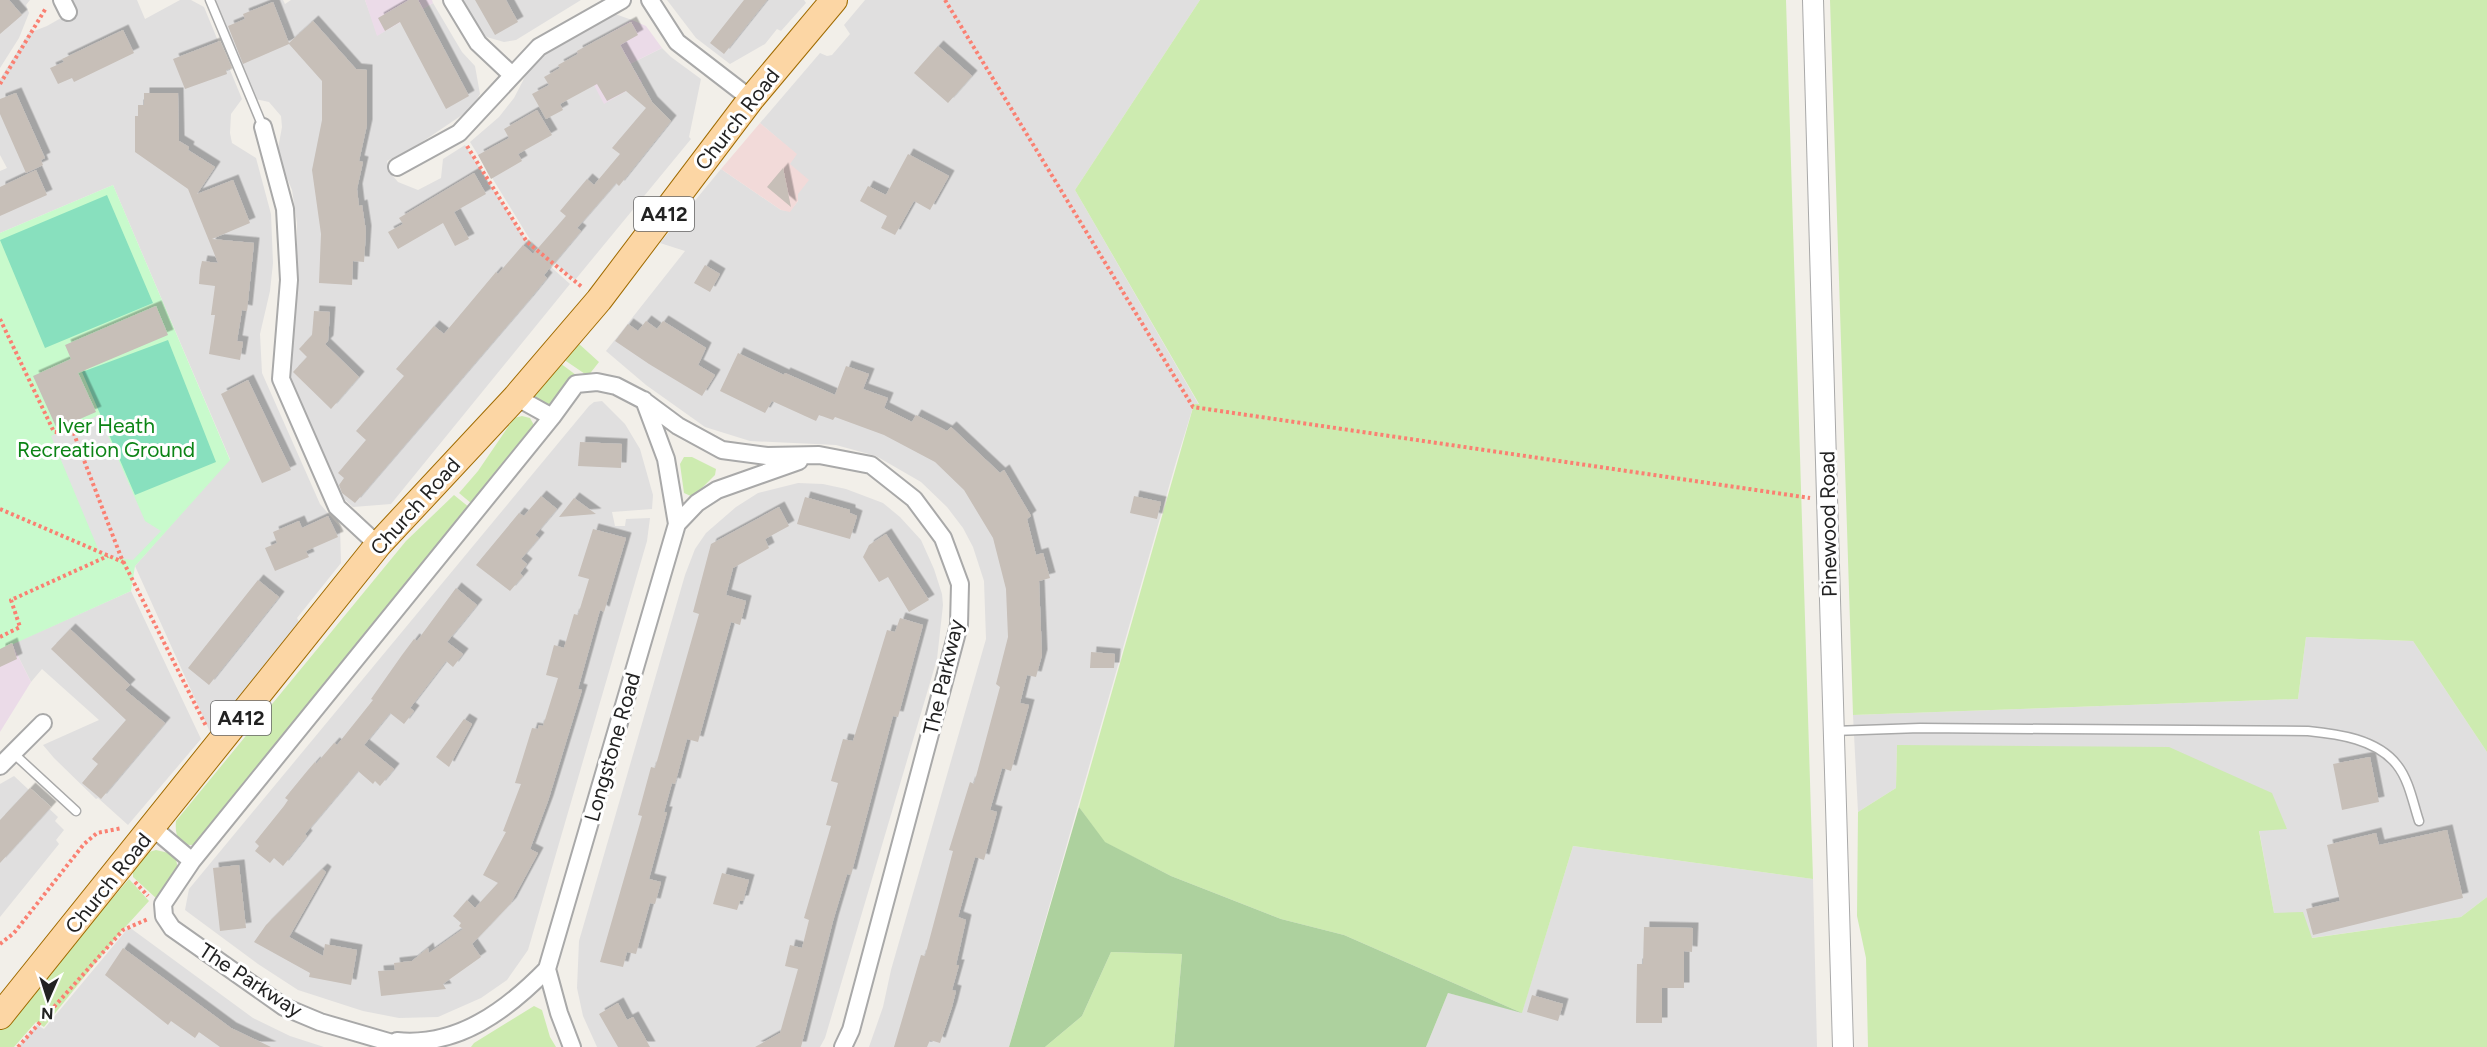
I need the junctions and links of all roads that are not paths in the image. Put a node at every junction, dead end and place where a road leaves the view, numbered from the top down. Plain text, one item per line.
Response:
1 (210, 0) edge
2 (452, 0) edge
3 (622, 0) edge
4 (650, 0) edge
5 (834, 0) edge
6 (1813, 0) edge
7 (512, 75) junction
8 (751, 99) junction
9 (263, 127) joint
10 (397, 167) dead end
11 (516, 396) junction
12 (643, 400) junction
13 (552, 417) junction
14 (819, 455) junction
15 (677, 524) junction
16 (378, 545) junction
17 (43, 723) dead end
18 (1833, 731) junction
19 (13, 753) junction
20 (0, 766) edge
21 (76, 811) dead end
22 (2419, 821) dead end
23 (148, 834) junction
24 (192, 861) junction
25 (547, 969) junction
26 (0, 1016) edge
27 (374, 1037) junction
28 (406, 1047) edge
29 (572, 1047) edge
30 (843, 1047) edge
31 (1843, 1047) edge

1 - 9 lane
2 - 7 street
3 - 7 street
4 - 8 street
5 - 8 main road, Church Road / A412
6 - 18 street, Pinewood Road
7 - 10 street
8 - 11 main road, Church Road / A412
9 - 16 street
11 - 13 street
11 - 16 main road, Church Road / A412
12 - 13 street
12 - 14 street, The Parkway
12 - 15 street
13 - 24 street
14 - 15 street
14 - 30 street, The Parkway
15 - 25 street, Longstone Road
16 - 23 main road, Church Road / A412
17 - 19 street
18 - 22 lane
18 - 31 street, Pinewood Road
19 - 20 street
19 - 21 lane
23 - 24 street
23 - 26 main road, Church Road / A412
24 - 27 street, The Parkway
25 - 27 street
25 - 29 street
27 - 28 street, The Parkway

